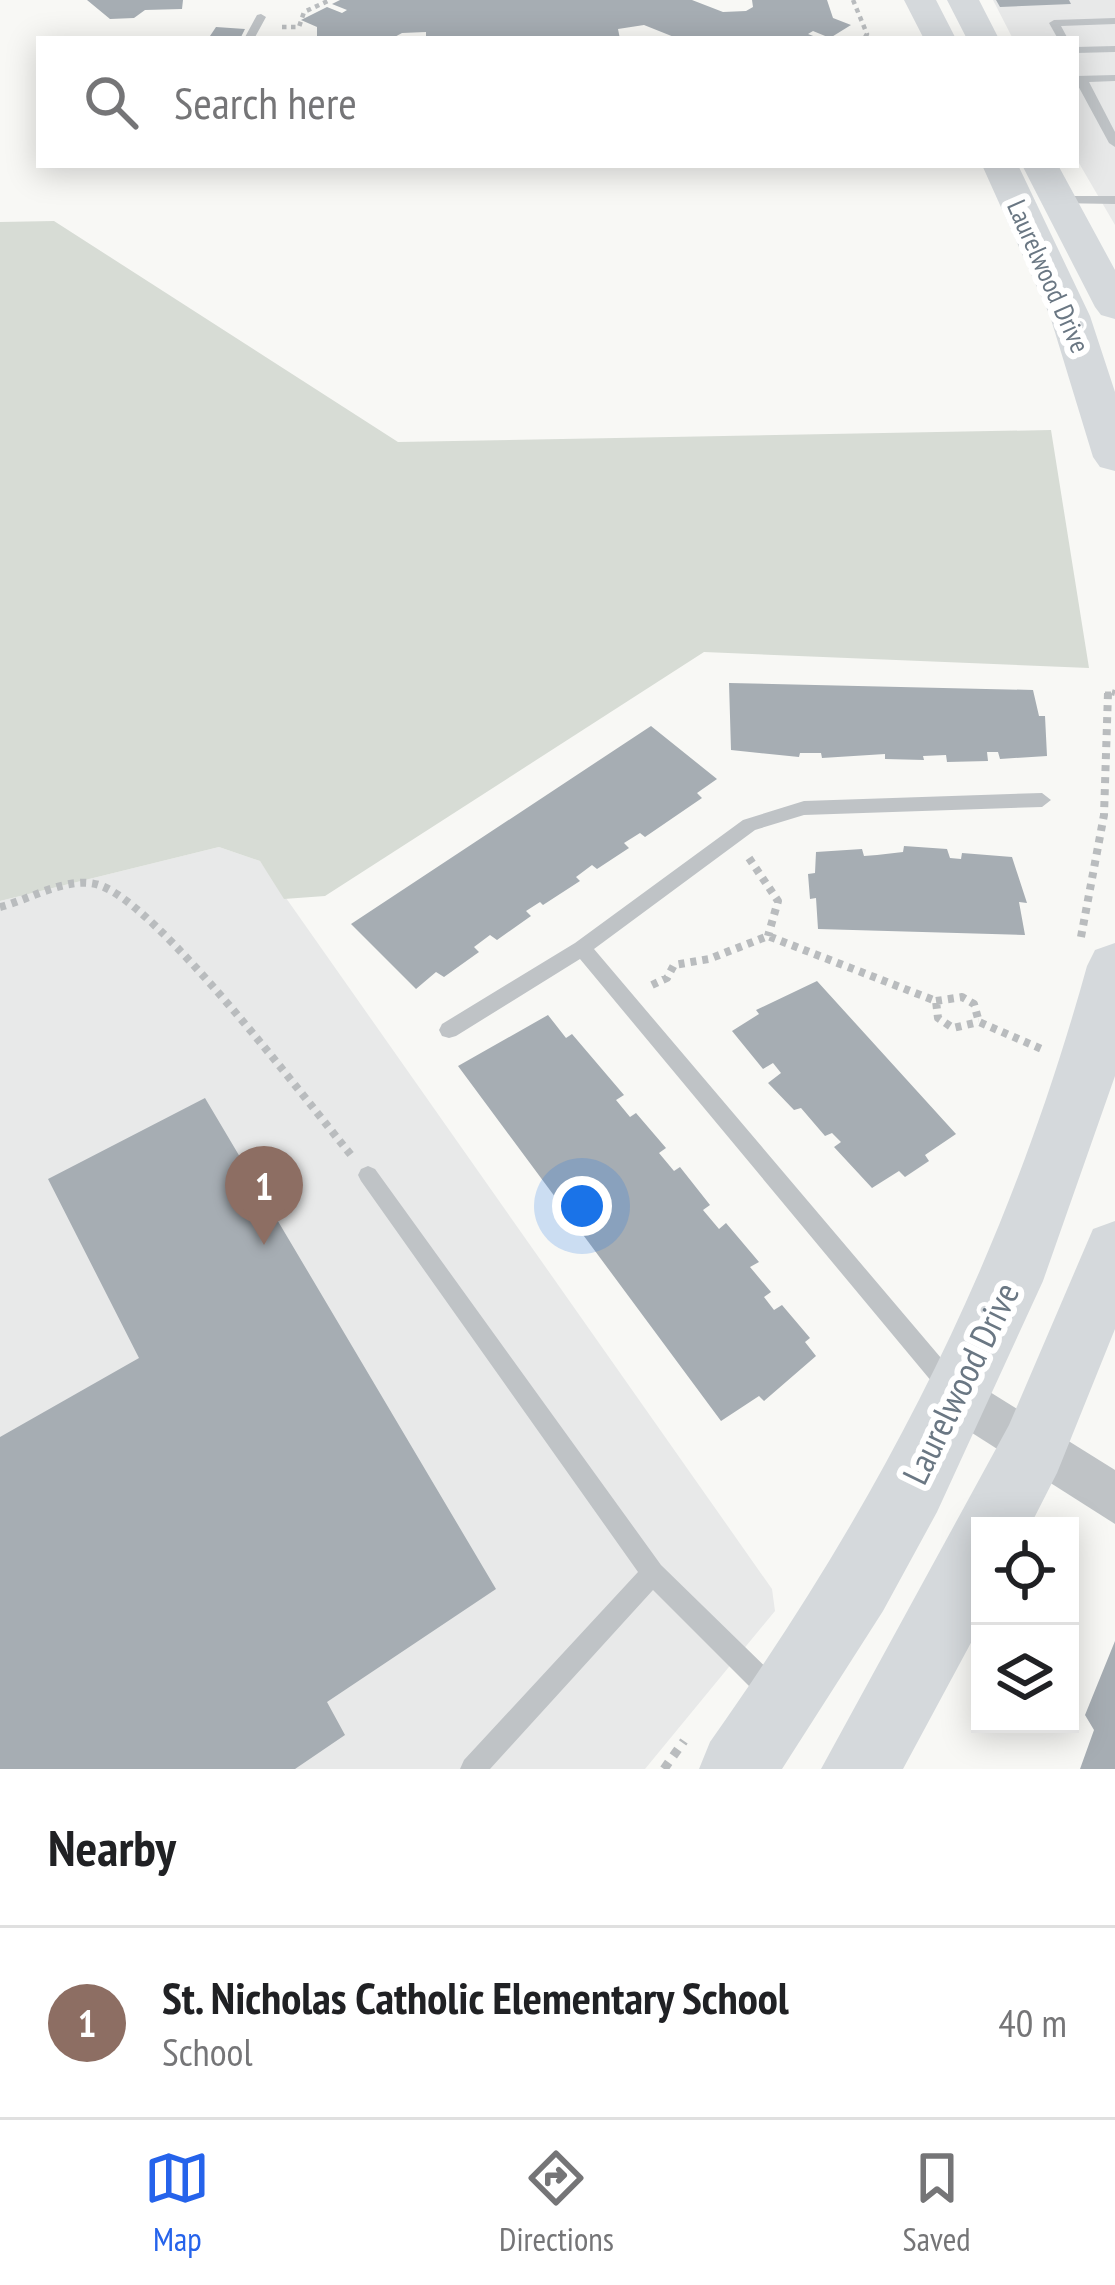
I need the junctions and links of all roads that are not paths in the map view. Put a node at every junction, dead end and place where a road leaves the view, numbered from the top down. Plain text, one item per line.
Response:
1 (920, 0) edge
2 (962, 0) edge
3 (1115, 21) edge
4 (259, 22) road end
5 (251, 36) edge
6 (938, 36) edge
7 (980, 36) edge
8 (1061, 36) edge
9 (1115, 49) edge
10 (1079, 50) edge
11 (1115, 78) edge
12 (1079, 79) edge
13 (1115, 143) edge
14 (1001, 168) edge
15 (1048, 182) edge
16 (1115, 200) edge
17 (1115, 307) edge
18 (1107, 397) edge
19 (1115, 457) edge
20 (1042, 800) dead end
21 (582, 949) junction
22 (1096, 957) edge
23 (449, 1030) dead end
24 (368, 1175) road end
25 (1115, 1250) edge
26 (961, 1398) junction
27 (1033, 1449) junction
28 (1115, 1499) edge
29 (998, 1517) edge
30 (971, 1568) edge
31 (653, 1573) junction
32 (785, 1703) junction
33 (714, 1751) edge
34 (473, 1769) edge
35 (859, 1769) edge

1 - 6 street
2 - 7 street
3 - 8 lane
4 - 5 lane
9 - 10 lane
11 - 12 lane
12 - 13 lane
14 - 18 street, Laurelwood Drive
15 - 16 lane
15 - 17 street, Laurelwood Drive
18 - 19 street, Laurelwood Drive
20 - 21 lane
21 - 23 lane
21 - 26 lane
22 - 26 street, Laurelwood Drive
24 - 31 lane
25 - 27 street
26 - 27 street
26 - 32 street, Laurelwood Drive
27 - 28 street
27 - 29 street
30 - 35 street
31 - 32 lane
31 - 34 lane
32 - 33 street, Laurelwood Drive

